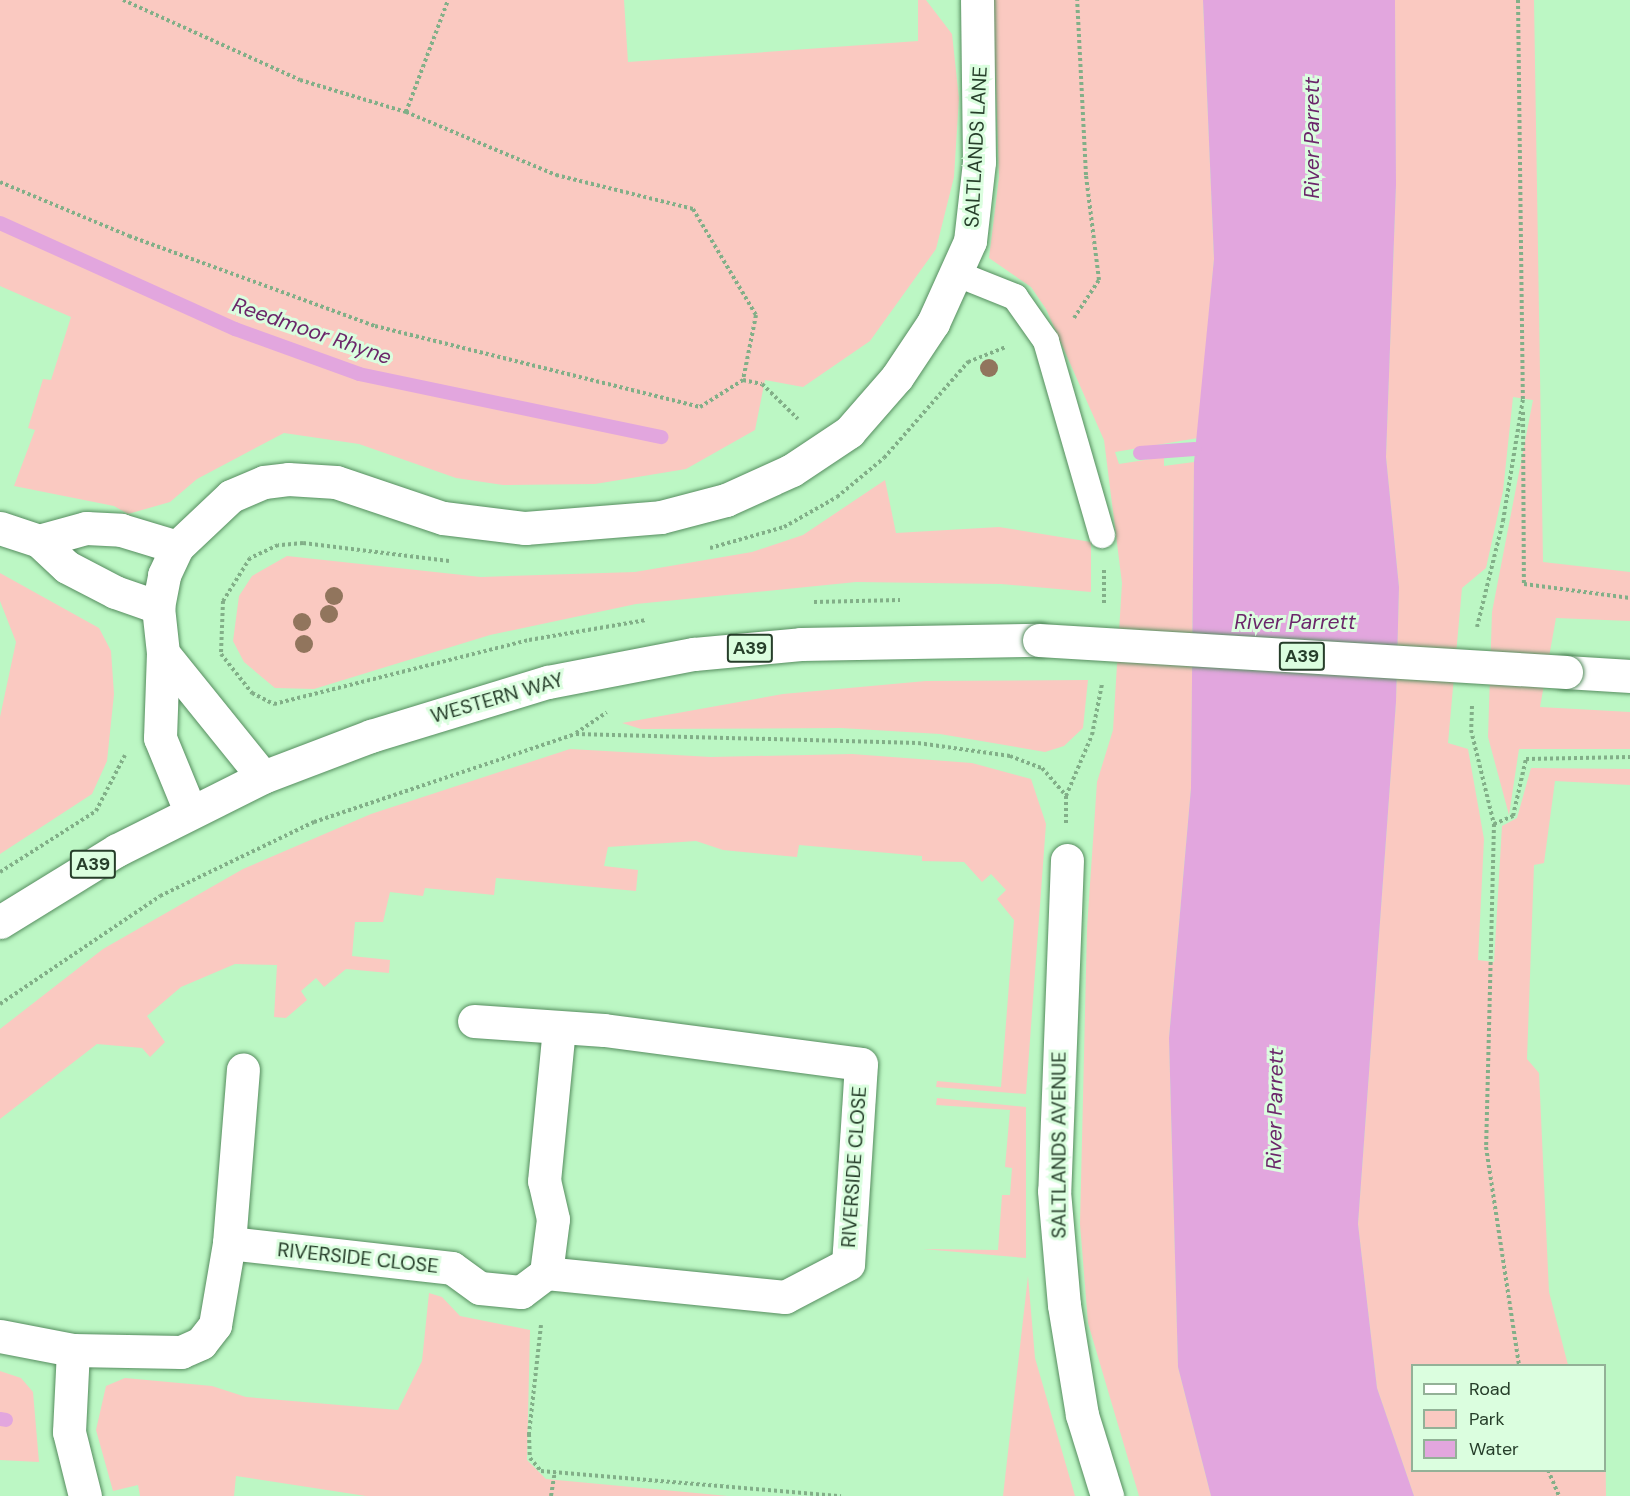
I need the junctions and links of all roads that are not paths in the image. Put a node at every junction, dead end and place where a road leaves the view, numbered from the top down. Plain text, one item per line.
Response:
1 (977, 0) edge
2 (955, 273) junction
3 (0, 528) edge
4 (1101, 535) road end
5 (39, 541) junction
6 (177, 547) junction
7 (158, 608) junction
8 (163, 653) junction
9 (1630, 676) edge
10 (264, 777) junction
11 (190, 811) junction
12 (1067, 860) road end
13 (0, 922) edge
14 (474, 1021) dead end
15 (559, 1029) junction
16 (243, 1070) dead end
17 (229, 1243) junction
18 (546, 1273) junction
19 (0, 1336) edge
20 (73, 1350) junction
21 (85, 1496) edge
22 (1107, 1496) edge

1 - 2 street, SALTLANDS LANE
2 - 4 lane
2 - 6 street, SALTLANDS LANE
3 - 5 street
5 - 6 street
5 - 7 street
6 - 7 street, SALTLANDS LANE
7 - 8 street, SALTLANDS LANE
8 - 10 street
8 - 11 street, SALTLANDS LANE
9 - 10 street, WESTERN WAY / A39, bridge
10 - 11 street, WESTERN WAY / A39
11 - 13 street, WESTERN WAY / A39
12 - 22 street, SALTLANDS AVENUE
14 - 15 street, RIVERSIDE CLOSE
15 - 18 street
15 - 18 street, RIVERSIDE CLOSE
16 - 17 street
17 - 18 street, RIVERSIDE CLOSE
17 - 20 street
19 - 20 street
20 - 21 street

